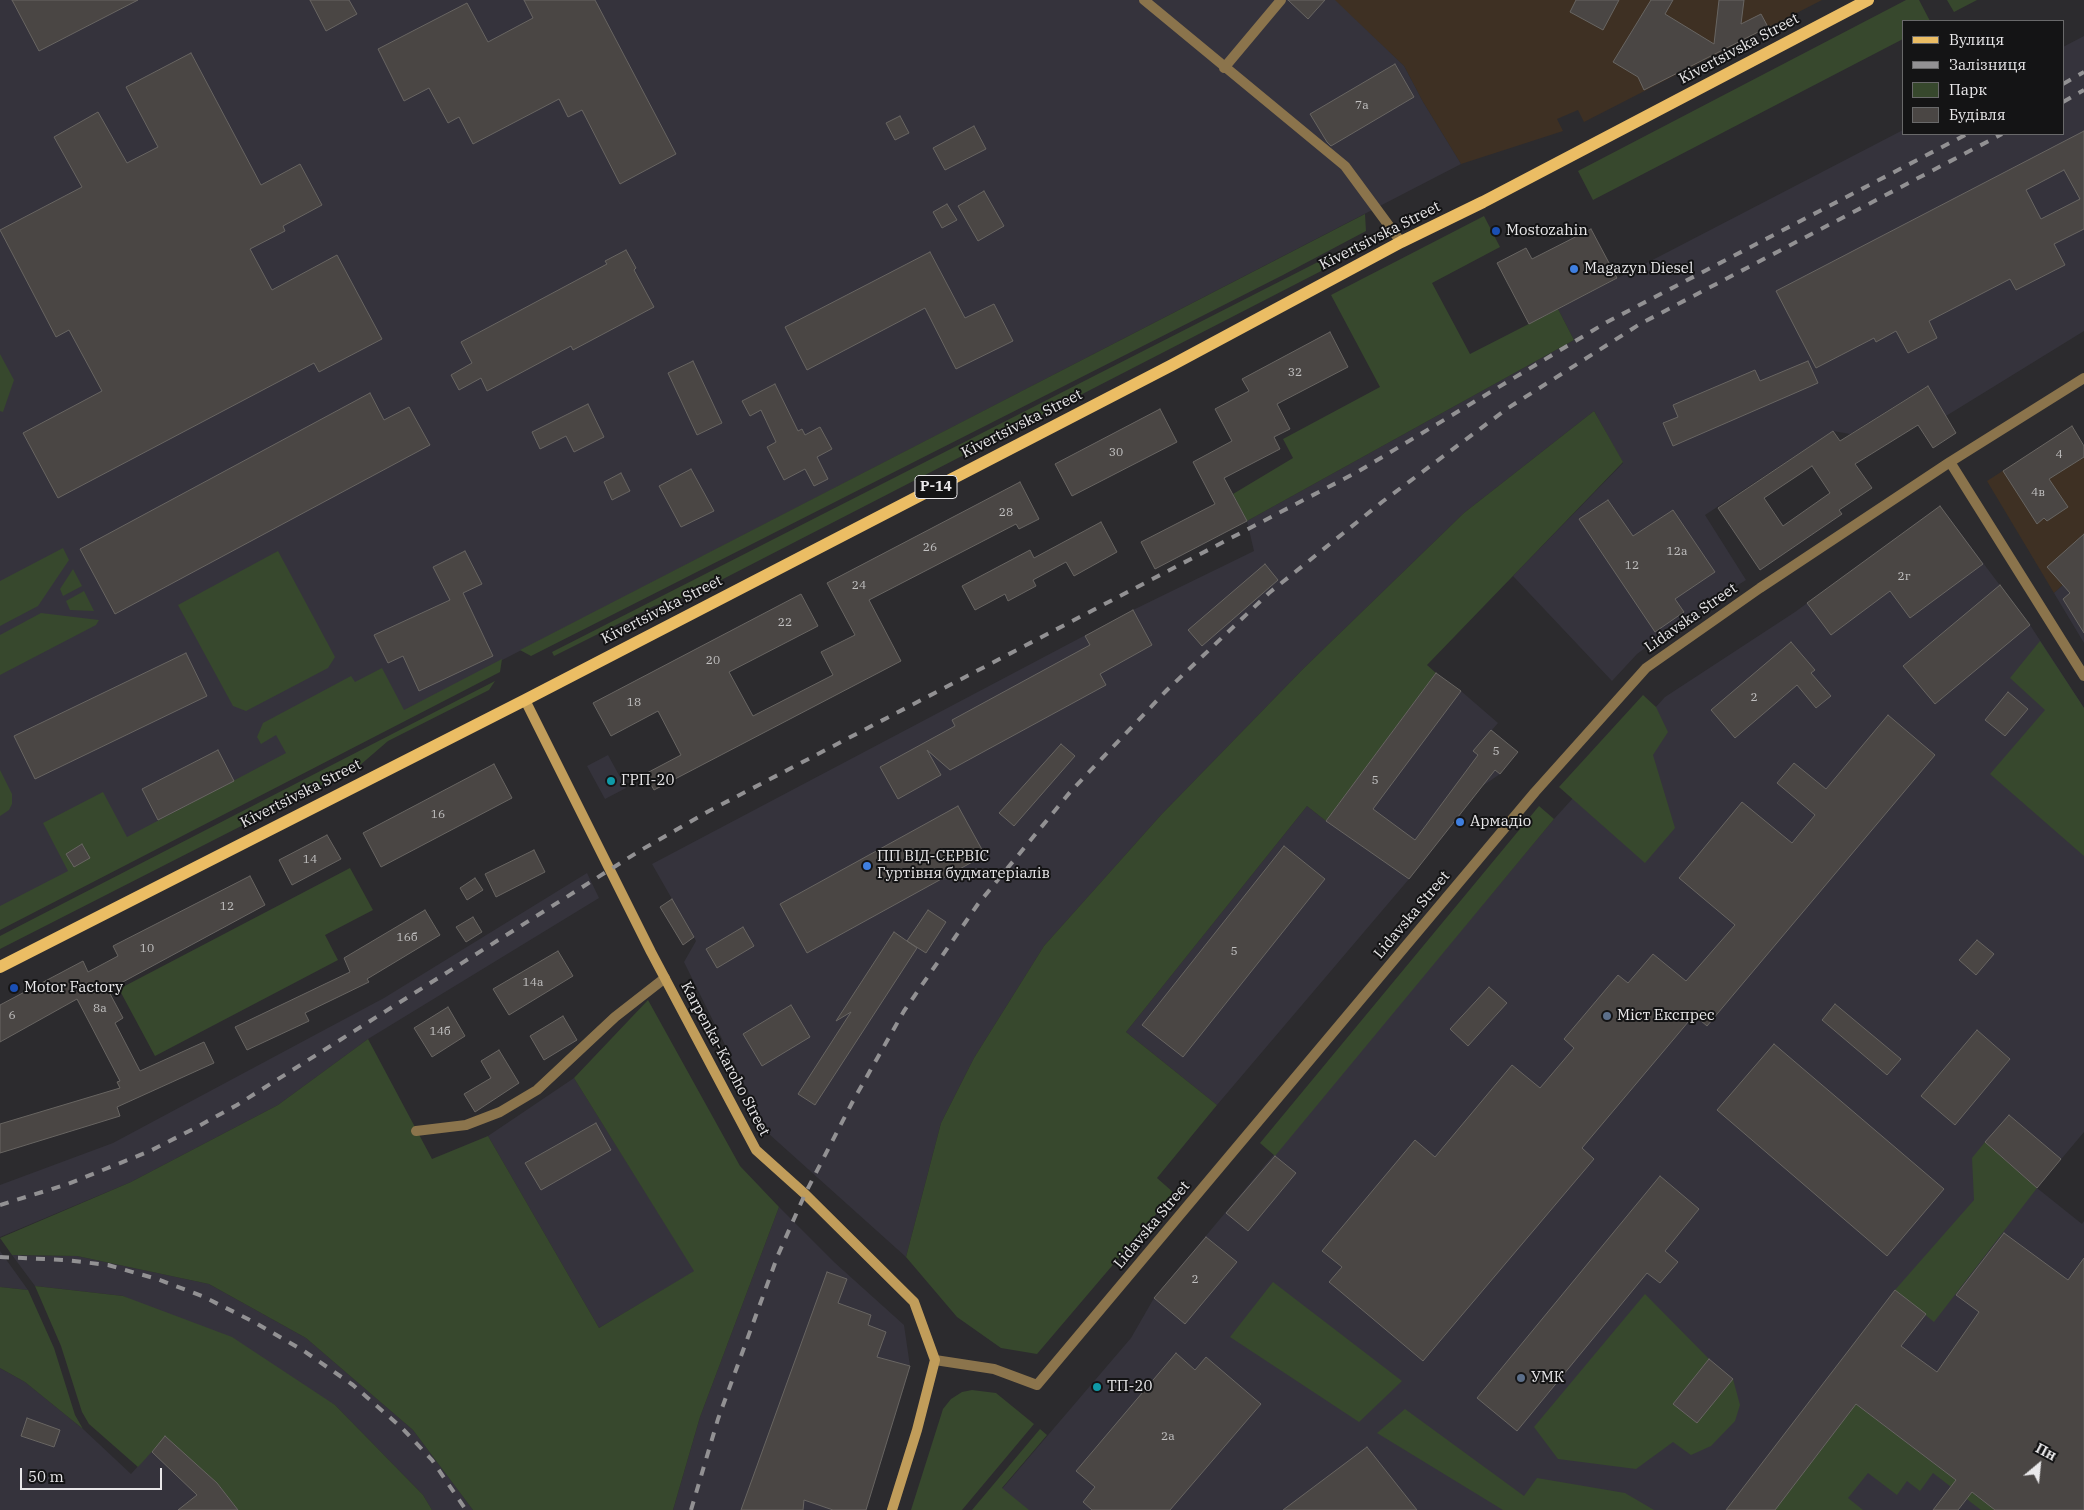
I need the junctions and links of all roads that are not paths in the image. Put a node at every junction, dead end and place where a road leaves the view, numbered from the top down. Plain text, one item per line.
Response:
1 (1144, 0) edge
2 (1281, 0) edge
3 (1868, 0) edge
4 (1224, 68) junction
5 (1401, 242) junction
6 (2084, 378) edge
7 (1950, 462) junction
8 (2084, 676) edge
9 (525, 700) junction
10 (0, 967) edge
11 (665, 978) junction
12 (416, 1131) dead end
13 (935, 1360) junction
14 (892, 1510) edge

1 - 4 street
2 - 4 street
3 - 5 main road, Kivertsivska Street / Р-14
4 - 5 street
5 - 9 main road, Kivertsivska Street / Р-14
6 - 7 street, Lidavska Street
7 - 8 street
7 - 13 street, Lidavska Street
9 - 10 main road, Kivertsivska Street / Р-14
9 - 11 main road, Karpenka-Karoho Street
11 - 12 street
11 - 13 main road, Karpenka-Karoho Street
13 - 14 main road

